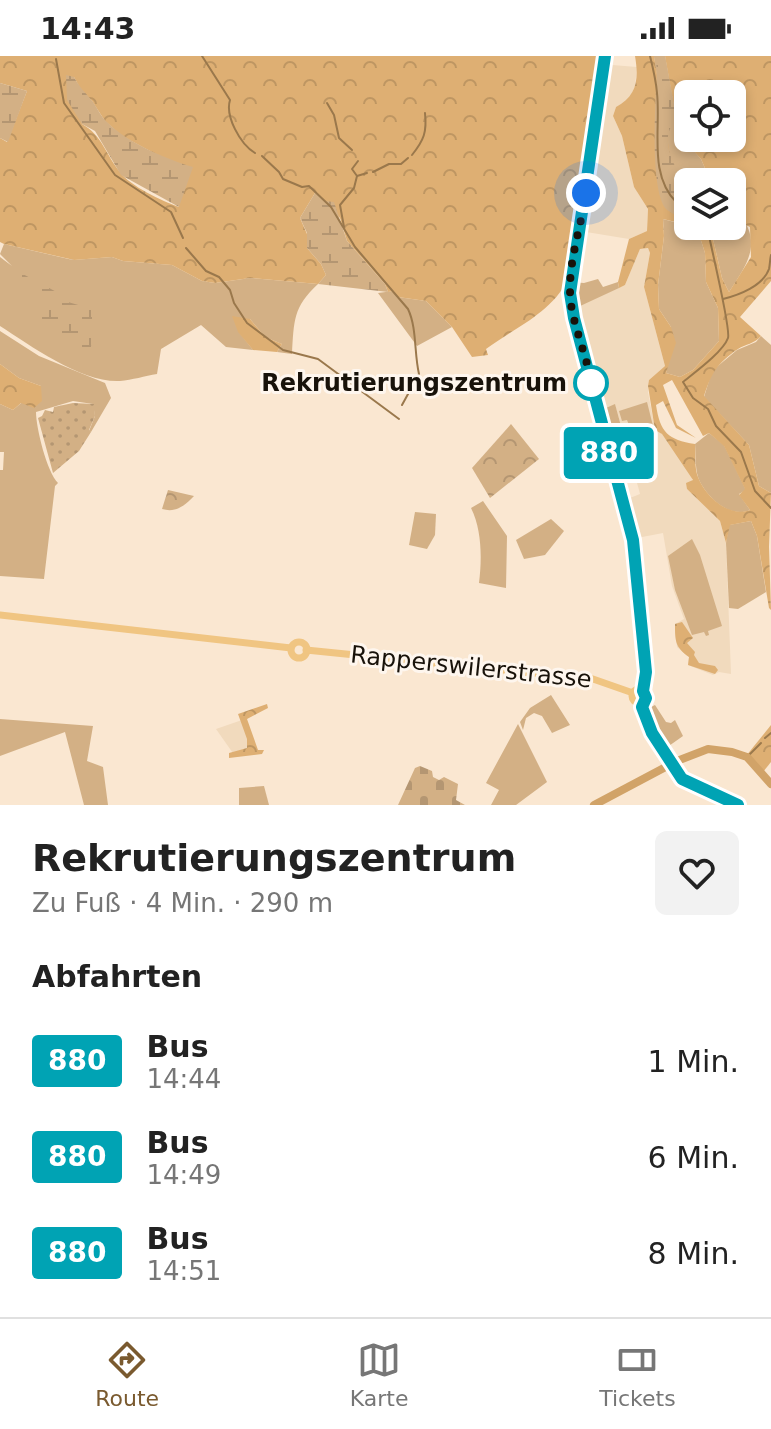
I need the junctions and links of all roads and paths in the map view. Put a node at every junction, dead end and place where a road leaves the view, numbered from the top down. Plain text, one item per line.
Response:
1 (605, 59) edge
2 (0, 615) edge
3 (643, 691) junction
4 (633, 693) junction
5 (640, 703) junction
6 (720, 802) edge
7 (738, 805) edge

1 - 3 main road
2 - 4 main road, Rapperswilerstrasse
3 - 4 main road
3 - 5 main road
4 - 5 main road
5 - 6 main road
6 - 7 main road

